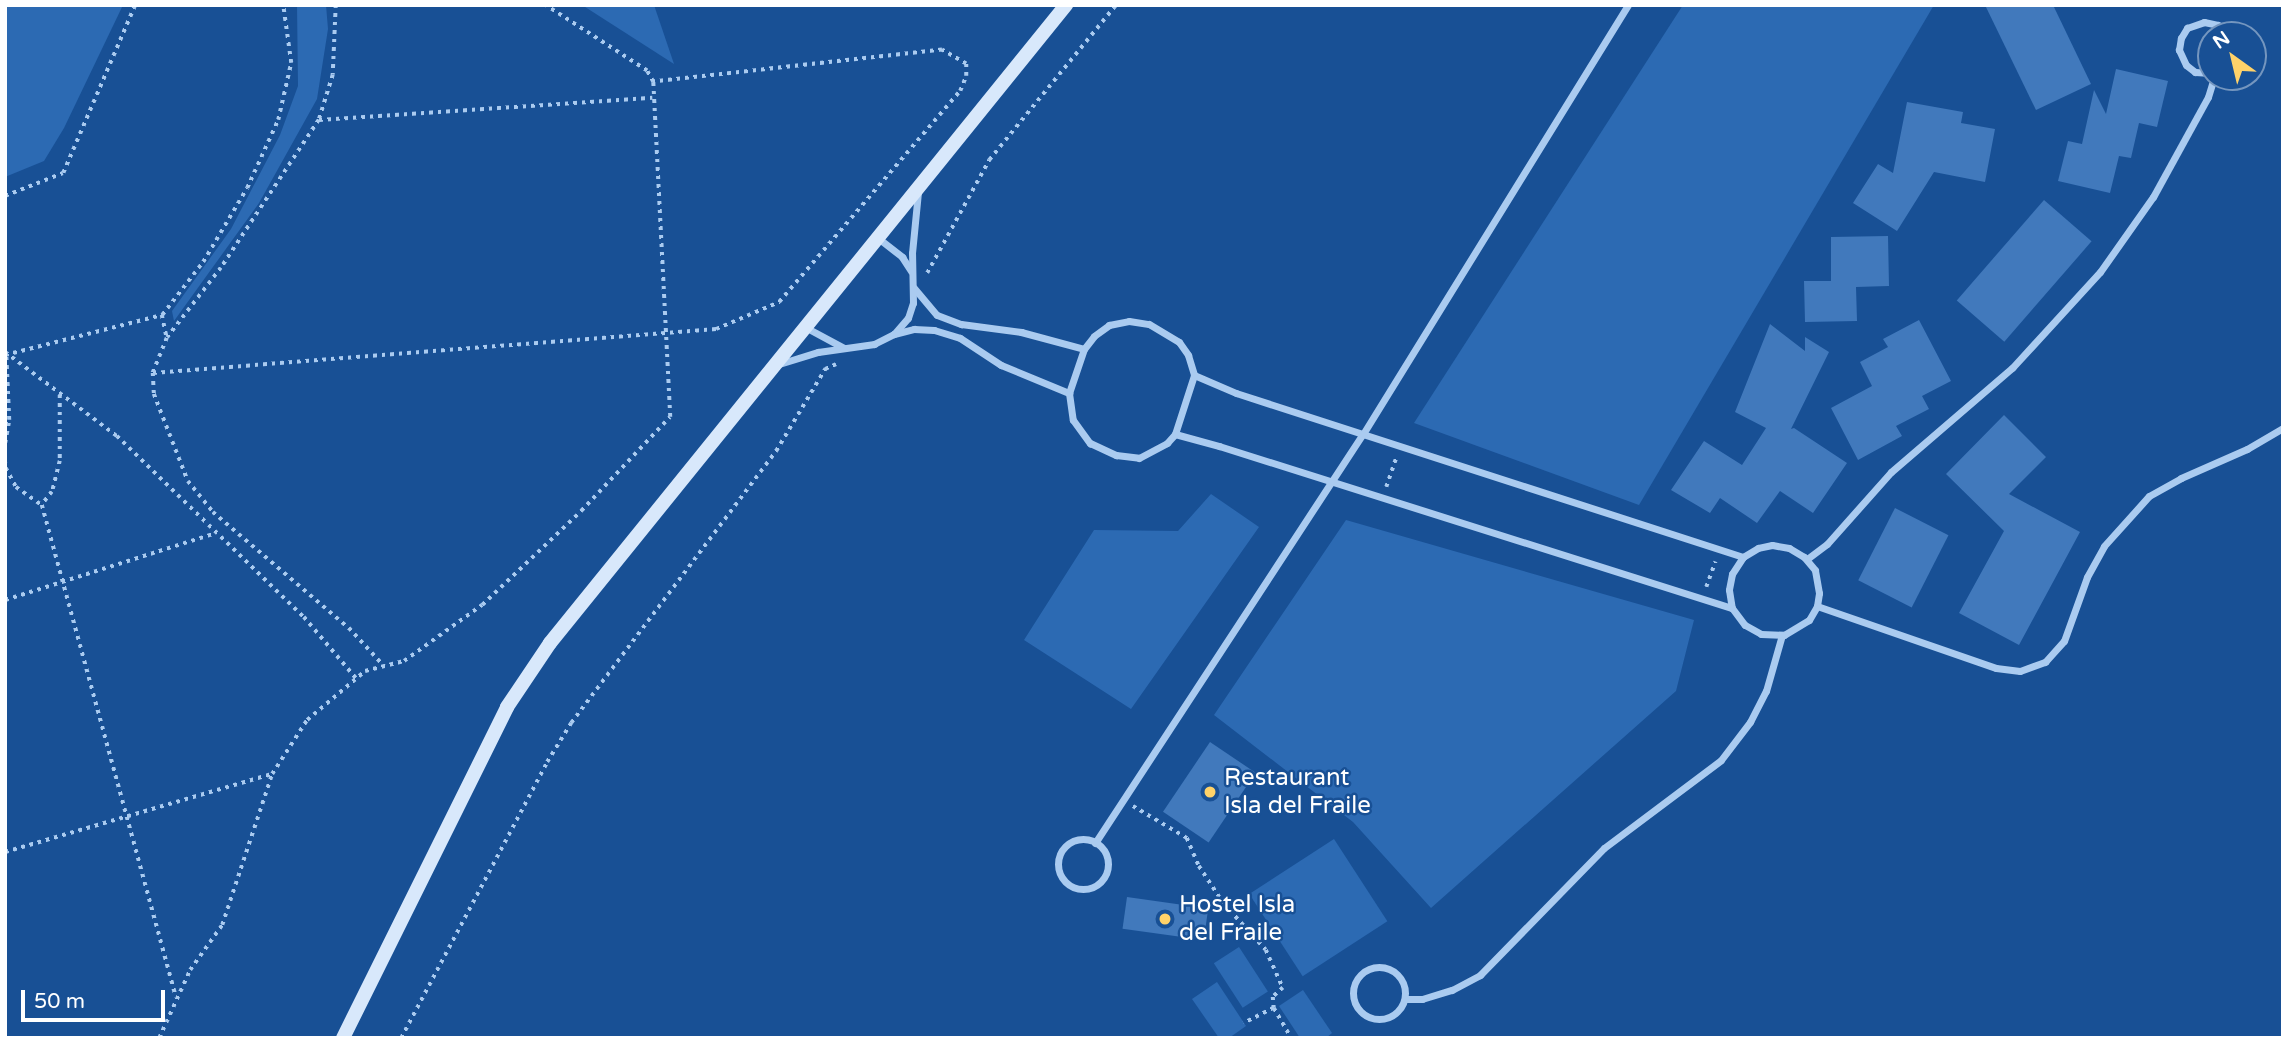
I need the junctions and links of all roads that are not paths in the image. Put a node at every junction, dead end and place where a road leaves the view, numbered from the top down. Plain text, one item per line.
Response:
1 (1066, 5) edge
2 (1628, 5) edge
3 (2197, 24) edge
4 (2197, 72) edge
5 (2210, 91) edge
6 (918, 185) junction
7 (877, 237) junction
8 (912, 272) junction
9 (914, 288) junction
10 (805, 326) junction
11 (894, 334) junction
12 (1084, 349) junction
13 (847, 350) junction
14 (775, 365) junction
15 (1194, 375) junction
16 (1069, 393) junction
17 (2283, 428) edge
18 (1363, 433) junction
19 (1175, 434) junction
20 (1331, 483) junction
21 (1743, 557) junction
22 (1807, 559) junction
23 (1817, 606) junction
24 (1732, 608) junction
25 (1782, 635) junction
26 (1096, 843) junction
27 (1405, 999) junction
28 (343, 1038) edge

1 - 6 main road
2 - 18 street
3 - 4 street
5 - 22 street
6 - 7 main road
6 - 8 street
7 - 8 street
7 - 10 main road
8 - 9 street
9 - 11 street
9 - 12 street
10 - 13 street
10 - 14 main road
11 - 13 street
11 - 16 street
12 - 15 street
12 - 16 street
13 - 14 street
14 - 28 main road
15 - 18 street
15 - 19 street
16 - 19 street
17 - 23 street
18 - 20 street
18 - 21 street
19 - 20 street
20 - 24 street
20 - 26 street
21 - 22 street
21 - 24 street
22 - 23 street
23 - 25 street
24 - 25 street
25 - 27 street
26 - 26 street
27 - 27 street

